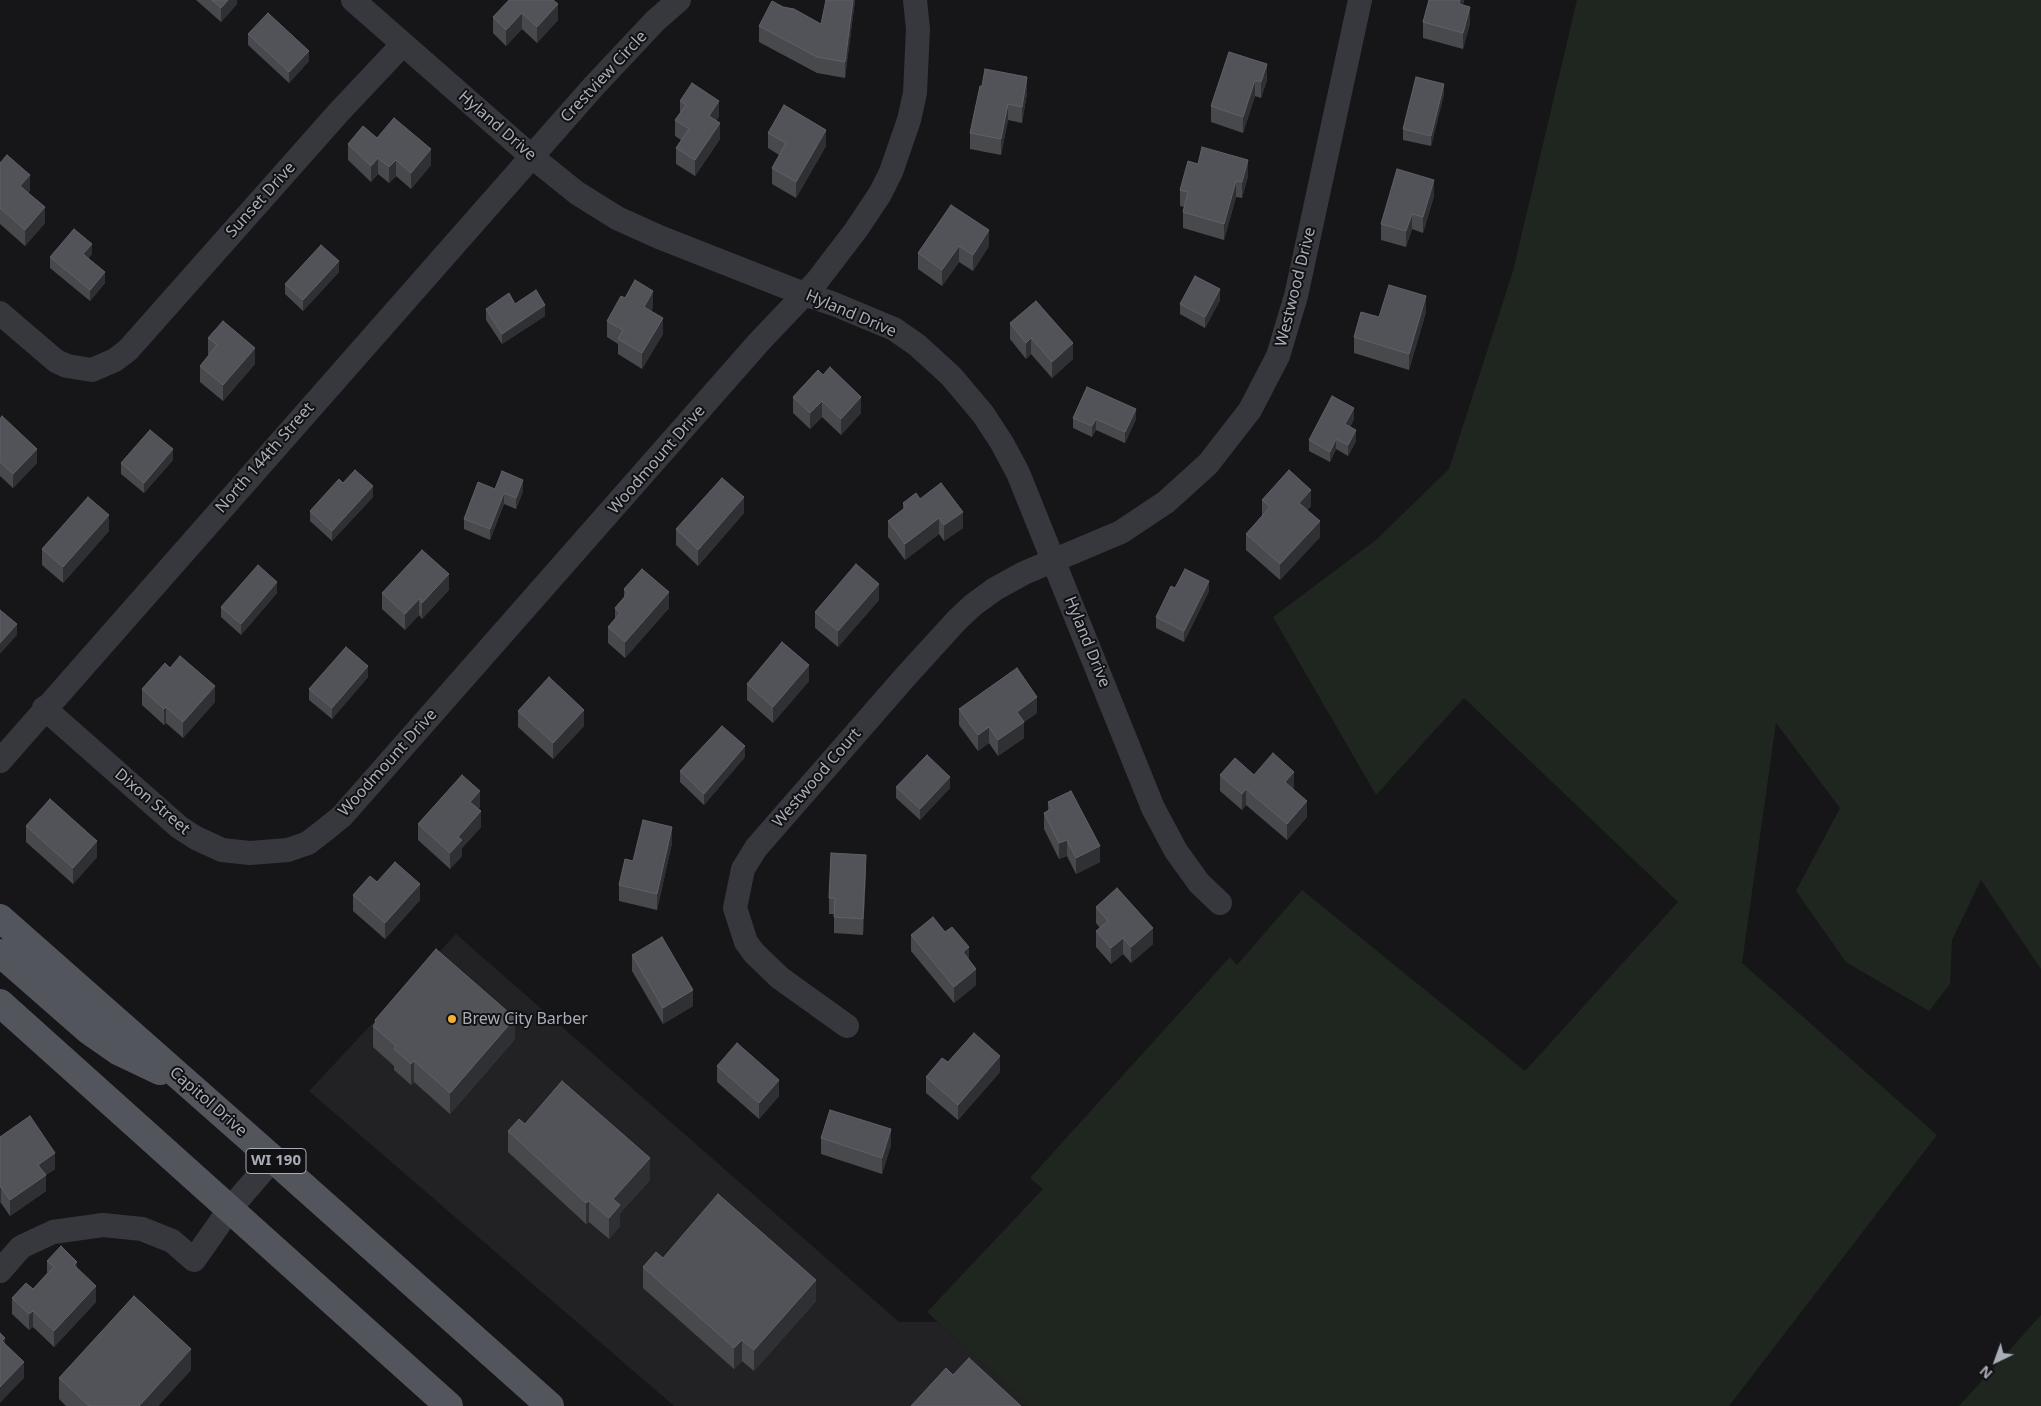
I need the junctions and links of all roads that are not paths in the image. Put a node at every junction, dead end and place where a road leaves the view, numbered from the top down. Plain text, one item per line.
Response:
1 (353, 0) edge
2 (679, 0) edge
3 (915, 0) edge
4 (1360, 0) edge
5 (403, 44) junction
6 (531, 156) junction
7 (804, 294) junction
8 (0, 313) edge
9 (1055, 561) junction
10 (44, 708) junction
11 (0, 761) edge
12 (280, 852) joint
13 (1220, 903) dead end
14 (0, 918) edge
15 (0, 953) edge
16 (0, 1003) edge
17 (847, 1026) dead end
18 (186, 1082) junction
19 (273, 1159) junction
20 (230, 1210) junction
21 (0, 1271) edge
22 (449, 1406) edge
23 (550, 1406) edge

1 - 5 street, Hyland Drive
2 - 6 street, Crestview Circle
3 - 7 street, Woodmount Drive
4 - 9 street, Westwood Drive
5 - 6 street, Hyland Drive
5 - 8 street, Sunset Drive
6 - 7 street, Hyland Drive
6 - 10 street, North 144th Street
7 - 9 street, Hyland Drive
7 - 12 street, Woodmount Drive
9 - 13 street, Hyland Drive
9 - 17 street, Westwood Court
10 - 11 street, North 144th Street
10 - 12 street, Dixon Street
14 - 18 main road, Capitol Drive / WI 190
15 - 18 main road
16 - 20 main road
18 - 19 main road, Capitol Drive / WI 190
19 - 20 street
19 - 23 main road, Capitol Drive / WI 190
20 - 21 street
20 - 22 main road

